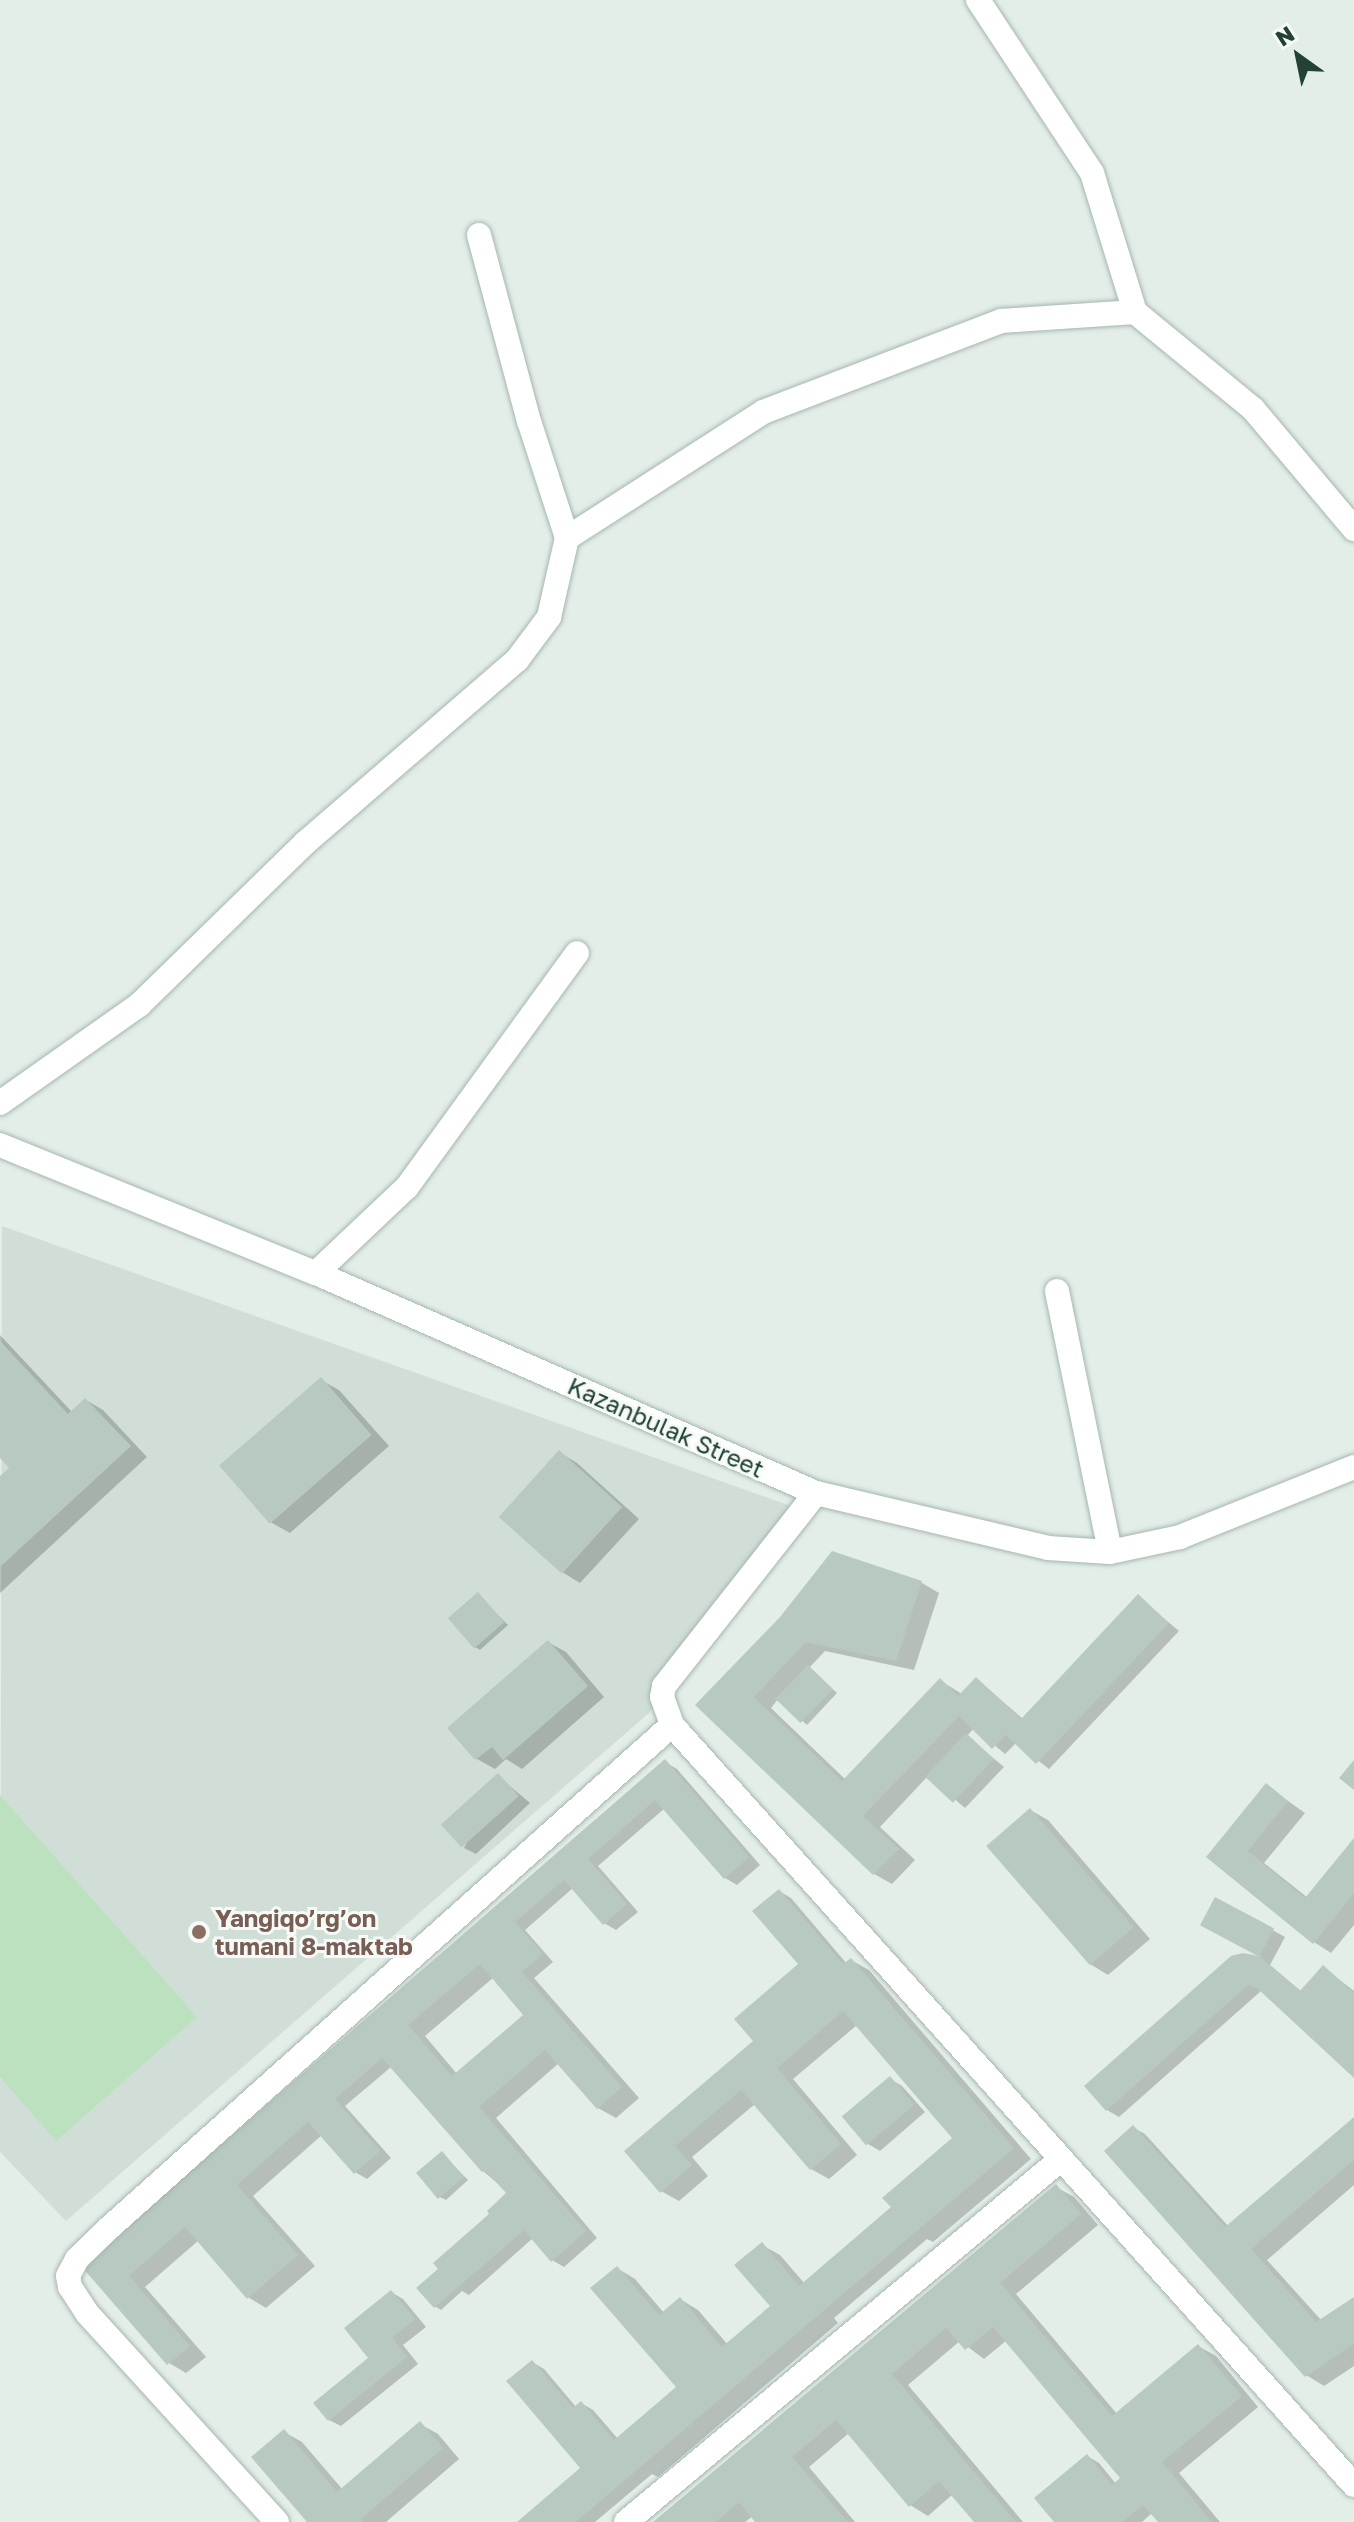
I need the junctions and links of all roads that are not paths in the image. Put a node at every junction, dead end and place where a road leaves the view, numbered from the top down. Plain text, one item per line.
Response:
1 (978, 0) edge
2 (479, 235) dead end
3 (1135, 312) junction
4 (1354, 529) edge
5 (567, 538) junction
6 (577, 953) dead end
7 (0, 1103) edge
8 (0, 1145) edge
9 (316, 1273) junction
10 (1057, 1291) dead end
11 (1354, 1467) edge
12 (816, 1493) junction
13 (1110, 1552) junction
14 (672, 1725) junction
15 (1060, 2160) junction
16 (1354, 2485) edge
17 (277, 2522) edge
18 (626, 2522) edge

1 - 3 street
2 - 5 street
3 - 4 street
3 - 5 street
5 - 7 street
6 - 9 street
8 - 9 street, Kazanbulak Street
9 - 12 street, Kazanbulak Street
10 - 13 street
11 - 13 street, Kazanbulak Street
12 - 13 street, Kazanbulak Street
12 - 14 street
14 - 15 street
14 - 17 street
15 - 16 street
15 - 18 street

